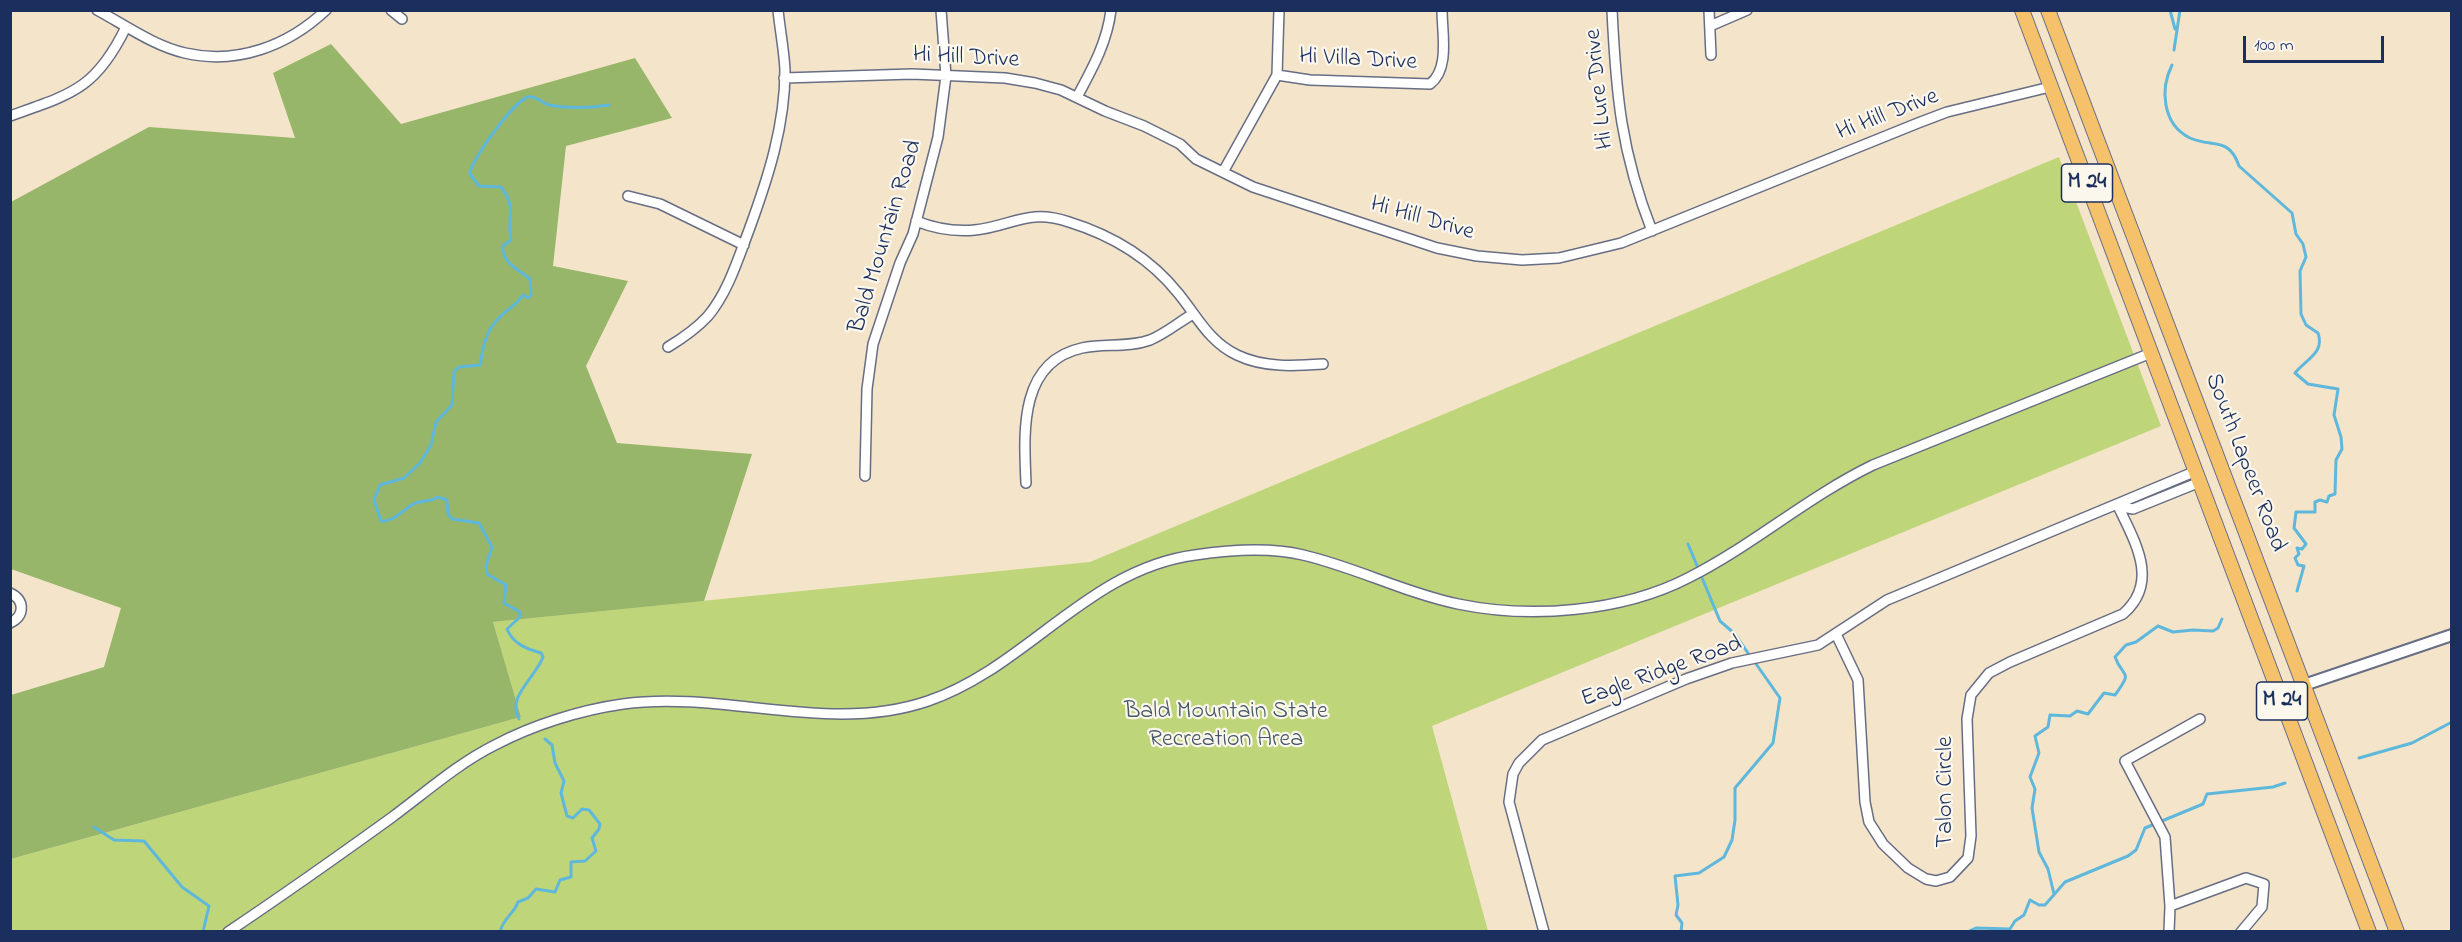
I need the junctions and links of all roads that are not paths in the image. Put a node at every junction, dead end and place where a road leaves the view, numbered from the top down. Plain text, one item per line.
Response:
1 (97, 10) edge
2 (326, 10) edge
3 (391, 10) edge
4 (778, 10) edge
5 (941, 10) edge
6 (1112, 10) edge
7 (1279, 10) edge
8 (1442, 10) edge
9 (1612, 10) edge
10 (1709, 10) edge
11 (1747, 10) edge
12 (2022, 10) edge
13 (2048, 10) edge
14 (402, 19) dead end
15 (1710, 26) junction
16 (126, 27) junction
17 (1711, 55) dead end
18 (1277, 75) junction
19 (946, 76) junction
20 (784, 78) junction
21 (2050, 87) junction
22 (1077, 97) junction
23 (10, 116) edge
24 (1222, 172) junction
25 (628, 196) dead end
26 (916, 221) junction
27 (1652, 231) junction
28 (744, 245) junction
29 (1193, 314) junction
30 (668, 347) dead end
31 (2151, 353) junction
32 (1323, 364) dead end
33 (2190, 384) junction
34 (2163, 386) junction
35 (2222, 469) junction
36 (865, 476) dead end
37 (2198, 477) junction
38 (1026, 483) dead end
39 (2118, 506) junction
40 (10, 593) edge
41 (10, 623) edge
42 (1836, 634) junction
43 (2451, 635) edge
44 (2304, 685) junction
45 (2200, 719) dead end
46 (2170, 906) junction
47 (228, 932) edge
48 (1544, 932) edge
49 (2169, 932) edge
50 (2241, 932) edge
51 (2369, 932) edge
52 (2397, 932) edge

1 - 16 street
2 - 16 street
3 - 14 street
4 - 20 street
5 - 19 street, Bald Mountain Road
6 - 22 street
7 - 18 street
8 - 18 street, Hi Villa Drive
9 - 27 street, Hi Lure Drive
10 - 15 street
11 - 15 street
12 - 21 main road, South Lapeer Road / M 24
13 - 33 main road, South Lapeer Road / M 24
15 - 17 street
16 - 23 street
18 - 24 street
19 - 20 street, Hi Hill Drive
19 - 22 street, Hi Hill Drive
19 - 26 street, Bald Mountain Road
20 - 28 street
21 - 27 street, Hi Hill Drive
21 - 31 main road, South Lapeer Road / M 24
22 - 24 street, Hi Hill Drive
24 - 27 street, Hi Hill Drive
25 - 28 street
26 - 29 street
26 - 36 street, Bald Mountain Road
28 - 30 street
29 - 32 street
29 - 38 street
31 - 34 main road, South Lapeer Road / M 24
31 - 47 street
33 - 34 main road
33 - 35 main road, South Lapeer Road / M 24
34 - 37 main road, South Lapeer Road / M 24
35 - 37 main road
35 - 44 main road, South Lapeer Road / M 24
37 - 39 street, Eagle Ridge Road
37 - 51 main road, South Lapeer Road / M 24
39 - 42 street, Eagle Ridge Road
39 - 42 street, Talon Circle
40 - 41 street
42 - 48 street, Eagle Ridge Road
43 - 44 street
44 - 52 main road, South Lapeer Road / M 24
45 - 46 street
46 - 49 street
46 - 50 street

